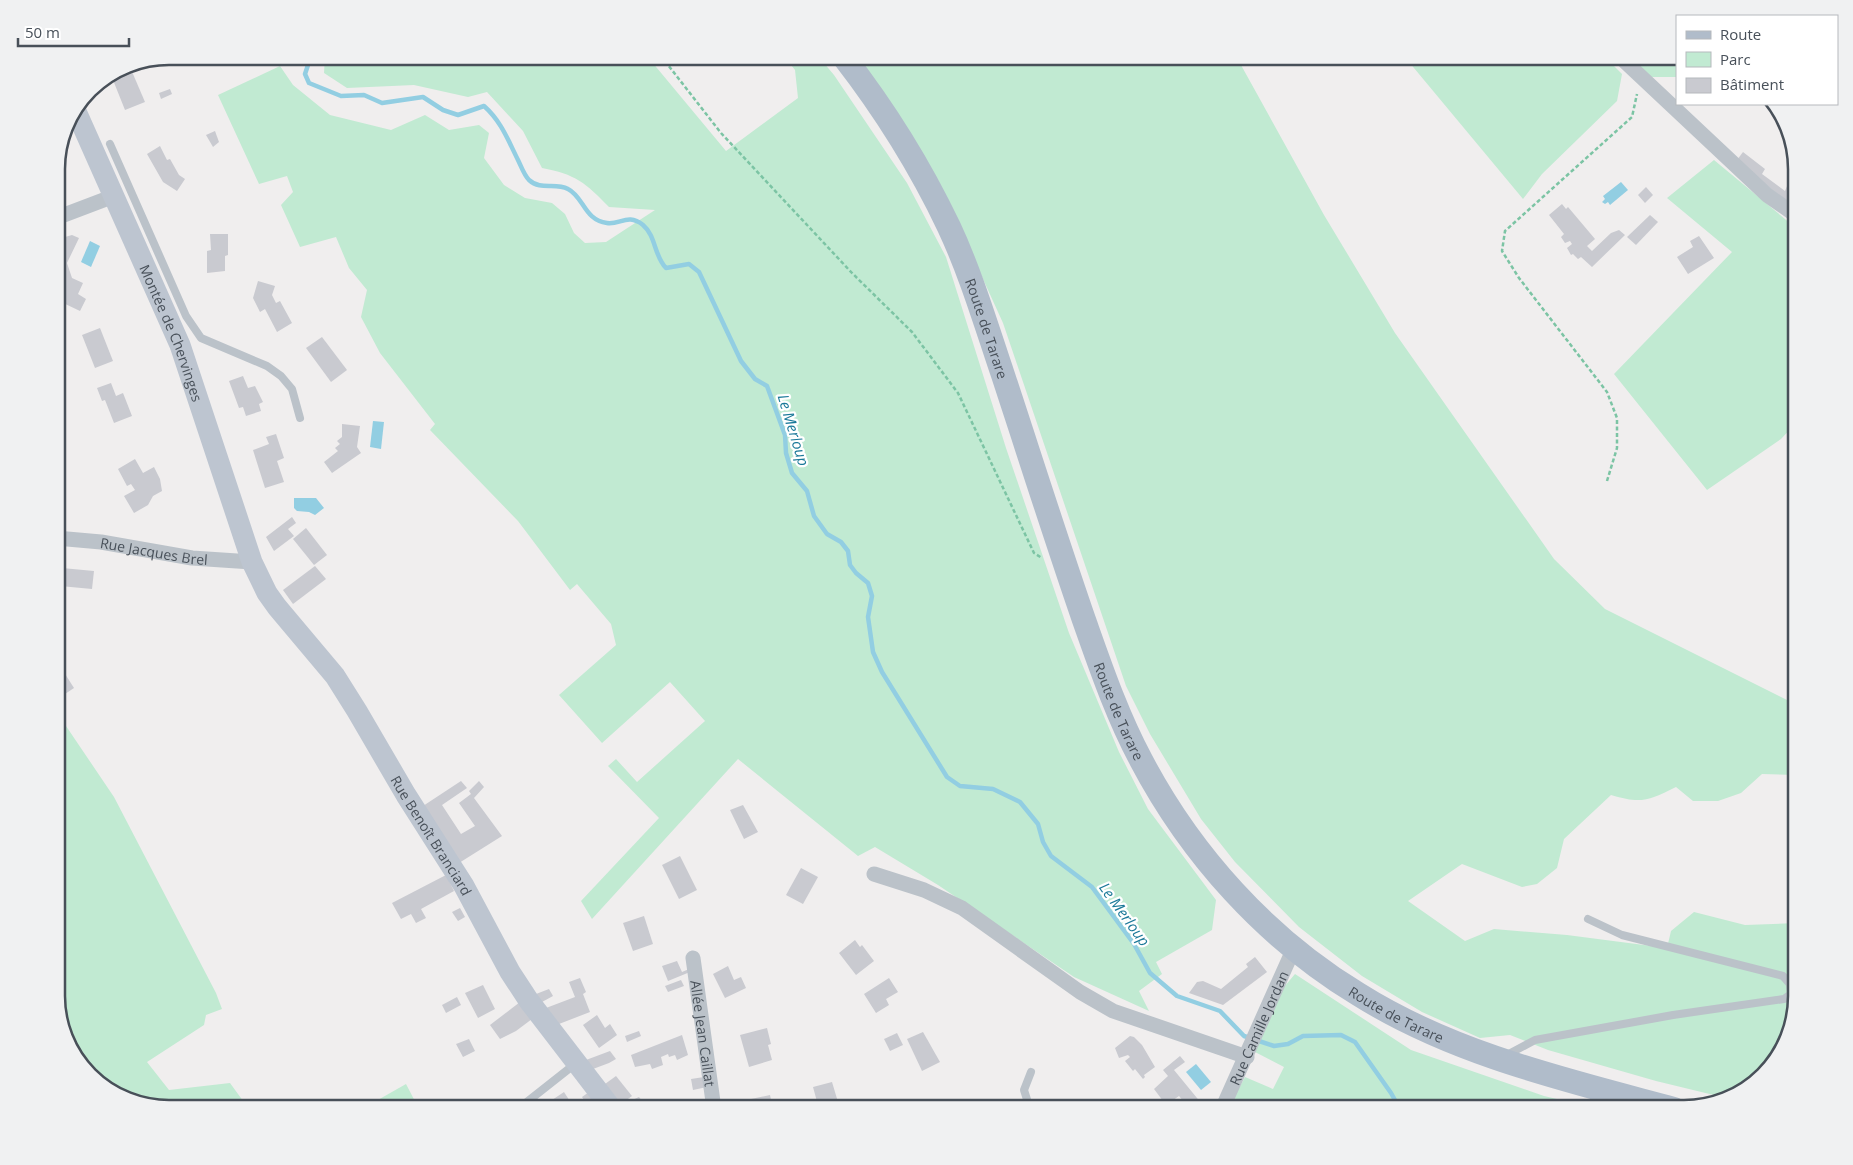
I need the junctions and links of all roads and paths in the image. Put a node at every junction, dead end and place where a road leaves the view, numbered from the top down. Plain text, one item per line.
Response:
1 (668, 65) edge
2 (850, 65) edge
3 (1628, 65) edge
4 (1641, 78) junction
5 (79, 117) edge
6 (110, 144) dead end
7 (114, 196) junction
8 (1788, 210) edge
9 (65, 215) edge
10 (149, 252) junction
11 (300, 418) dead end
12 (1607, 481) dead end
13 (65, 539) edge
14 (252, 562) junction
15 (1068, 575) junction
16 (874, 874) dead end
17 (1588, 919) dead end
18 (1294, 948) junction
19 (693, 958) dead end
20 (1788, 980) edge
21 (1788, 996) edge
22 (1248, 1054) junction
23 (1499, 1059) junction
24 (576, 1064) junction
25 (1031, 1072) dead end
26 (530, 1100) edge
27 (605, 1100) edge
28 (713, 1100) edge
29 (1027, 1100) edge
30 (1226, 1100) edge
31 (1642, 1100) edge

1 - 15 path
2 - 15 main road, Route de Tarare
3 - 4 street
4 - 8 street
4 - 12 path
5 - 7 street, Montée de Chervinges
6 - 10 lane
7 - 9 street
7 - 10 street, Montée de Chervinges
10 - 11 lane
10 - 14 street, Montée de Chervinges
13 - 14 street, Rue Jacques Brel
14 - 24 street, Rue Benoît Branciard
15 - 18 main road, Route de Tarare
16 - 22 street
17 - 20 lane
18 - 22 street, Rue Camille Jordan
18 - 23 main road, Route de Tarare
19 - 28 street, Allée Jean Caillat
21 - 23 lane
22 - 30 street, Rue Camille Jordan
23 - 31 main road, Route de Tarare
24 - 26 lane
24 - 27 street, Rue Benoît Branciard
25 - 29 lane

